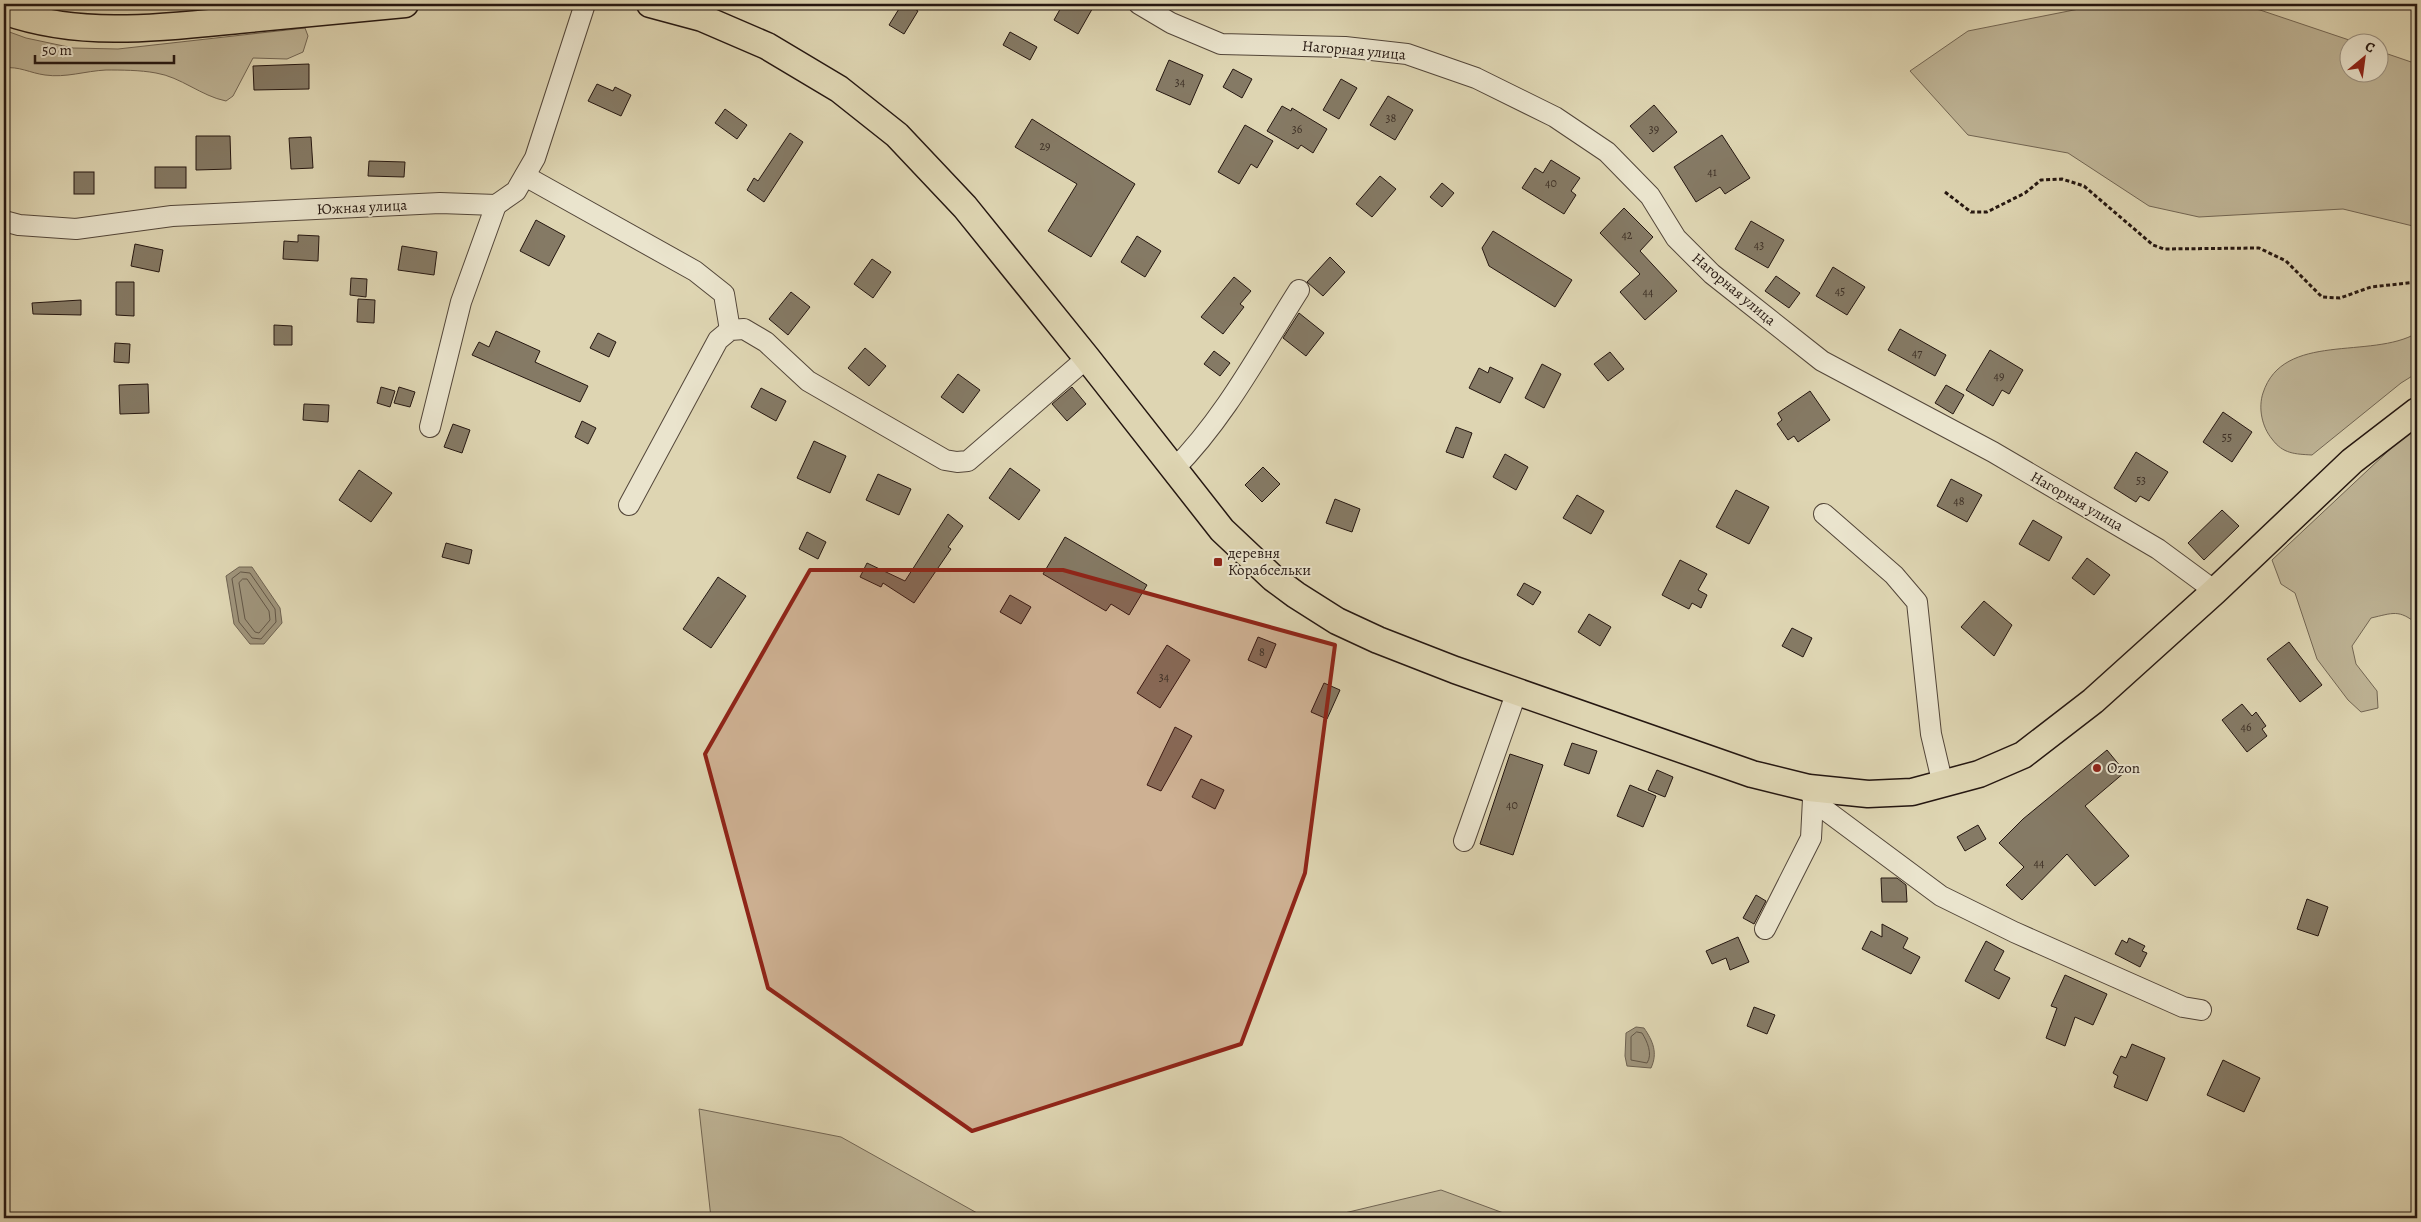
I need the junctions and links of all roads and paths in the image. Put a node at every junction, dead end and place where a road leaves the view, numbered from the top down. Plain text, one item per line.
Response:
1 (405, 4) edge
2 (585, 4) edge
3 (650, 4) edge
4 (1139, 4) edge
5 (20, 11) edge
6 (525, 176) junction
7 (1944, 192) dead end
8 (496, 205) junction
9 (4, 222) edge
10 (2417, 282) edge
11 (1299, 290) dead end
12 (730, 330) junction
13 (1087, 358) junction
14 (2417, 411) edge
15 (430, 428) dead end
16 (1174, 469) junction
17 (629, 505) dead end
18 (1824, 514) dead end
19 (2215, 591) junction
20 (1517, 691) junction
21 (1942, 785) junction
22 (1811, 793) junction
23 (1464, 841) dead end
24 (1765, 929) dead end
25 (2201, 1010) dead end

1 - 5 main road
2 - 6 street
3 - 13 main road
4 - 19 street, Нагорная улица
6 - 8 street
6 - 12 street
7 - 10 path
8 - 9 street, Южная улица
8 - 15 street
11 - 16 street
12 - 13 street
12 - 17 street
13 - 16 main road
14 - 19 main road
16 - 20 main road
18 - 21 street
19 - 21 main road
20 - 22 main road
20 - 23 street
21 - 22 main road
22 - 24 street
22 - 25 street

